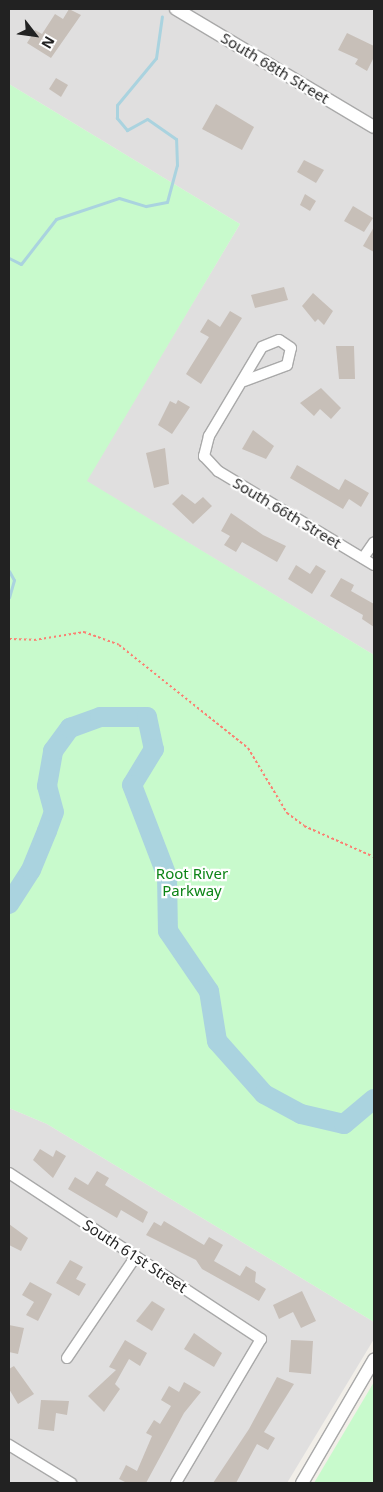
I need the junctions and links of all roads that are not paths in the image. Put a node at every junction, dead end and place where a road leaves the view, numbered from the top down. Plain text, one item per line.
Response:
1 (176, 9) edge
2 (374, 127) edge
3 (244, 381) junction
4 (374, 542) edge
5 (363, 558) junction
6 (374, 565) edge
7 (9, 1174) edge
8 (136, 1256) junction
9 (67, 1358) dead end
10 (374, 1360) edge
11 (9, 1445) edge
12 (70, 1483) edge
13 (176, 1483) edge
14 (302, 1483) edge

1 - 2 street, South 68th Street
3 - 3 street
3 - 5 street, South 66th Street
4 - 5 street
5 - 6 street, South 66th Street
7 - 8 street, South 61st Street
8 - 9 street
8 - 13 street, South 61st Street
10 - 14 street
11 - 12 street

